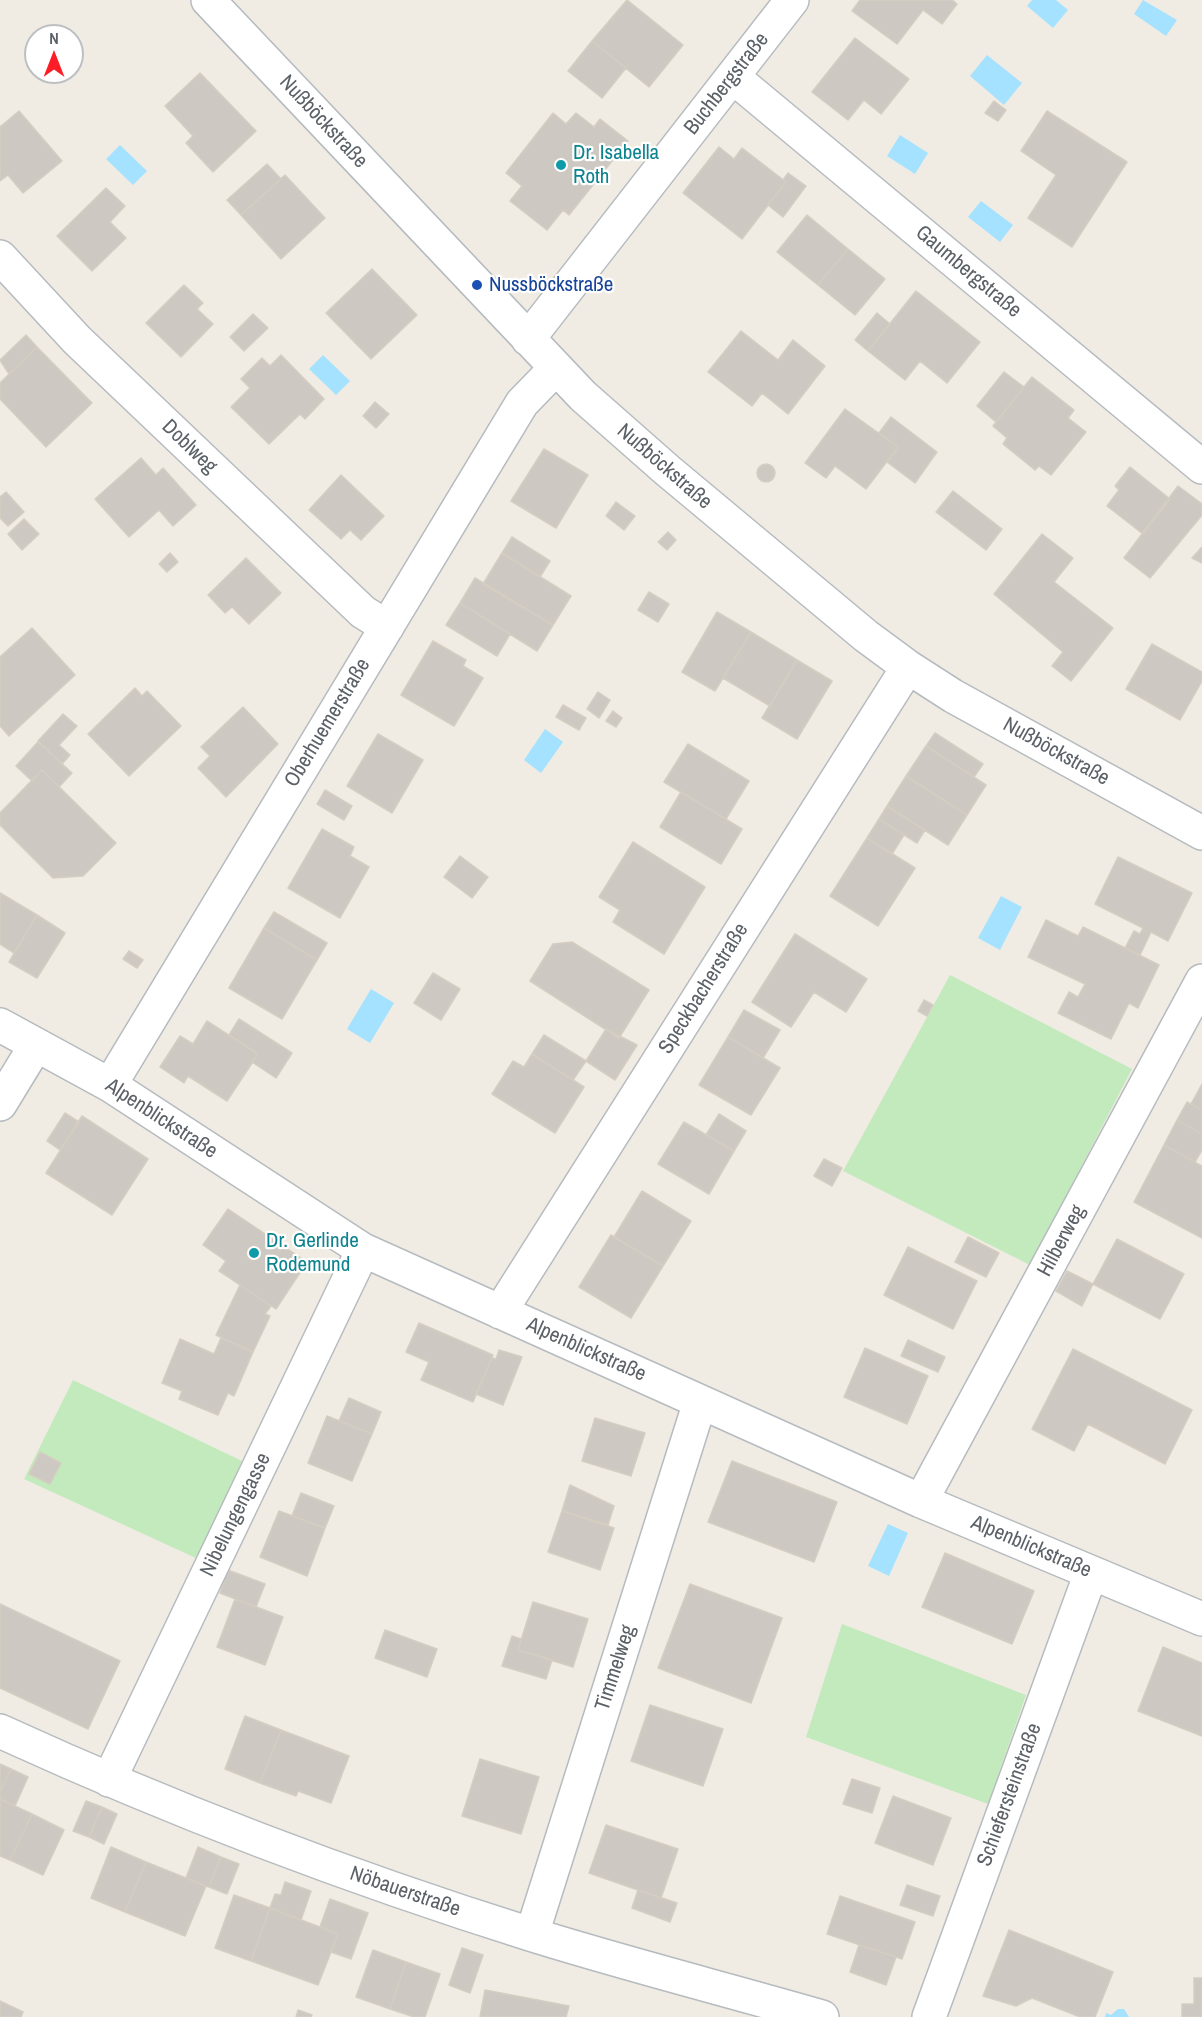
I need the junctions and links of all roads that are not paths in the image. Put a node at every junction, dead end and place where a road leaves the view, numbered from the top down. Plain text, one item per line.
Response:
1 (208, 0) edge
2 (792, 0) edge
3 (733, 77) junction
4 (0, 257) edge
5 (528, 339) junction
6 (556, 368) junction
7 (1202, 467) edge
8 (387, 627) junction
9 (908, 667) junction
10 (1202, 833) edge
11 (1202, 981) edge
12 (0, 1025) edge
13 (36, 1045) junction
14 (110, 1085) junction
15 (0, 1104) edge
16 (363, 1250) junction
17 (500, 1312) junction
18 (700, 1402) junction
19 (921, 1501) junction
20 (1091, 1573) junction
21 (1202, 1619) edge
22 (0, 1731) edge
23 (109, 1780) junction
24 (532, 1934) junction
25 (822, 2017) edge
26 (929, 2017) edge

1 - 5 street, Nußböckstraße
2 - 3 street, Buchbergstraße
3 - 5 street, Buchbergstraße
3 - 7 street, Gaumbergstraße
4 - 8 street, Doblweg
5 - 6 street, Nußböckstraße
6 - 8 street, Oberhuemerstraße
6 - 9 street, Nußböckstraße
8 - 14 street, Oberhuemerstraße
9 - 10 street, Nußböckstraße
9 - 17 street, Speckbacherstraße
11 - 19 street, Hilberweg
12 - 13 street, Alpenblickstraße
13 - 14 street, Alpenblickstraße
13 - 15 street
14 - 16 street, Alpenblickstraße
16 - 17 street, Alpenblickstraße
16 - 23 street, Nibelungengasse
17 - 18 street, Alpenblickstraße
18 - 19 street, Alpenblickstraße
18 - 24 street, Timmelweg
19 - 20 street, Alpenblickstraße
20 - 21 street, Alpenblickstraße
20 - 26 street, Schiefersteinstraße
22 - 23 street, Nöbauerstraße
23 - 24 street, Nöbauerstraße
24 - 25 street, Nöbauerstraße

